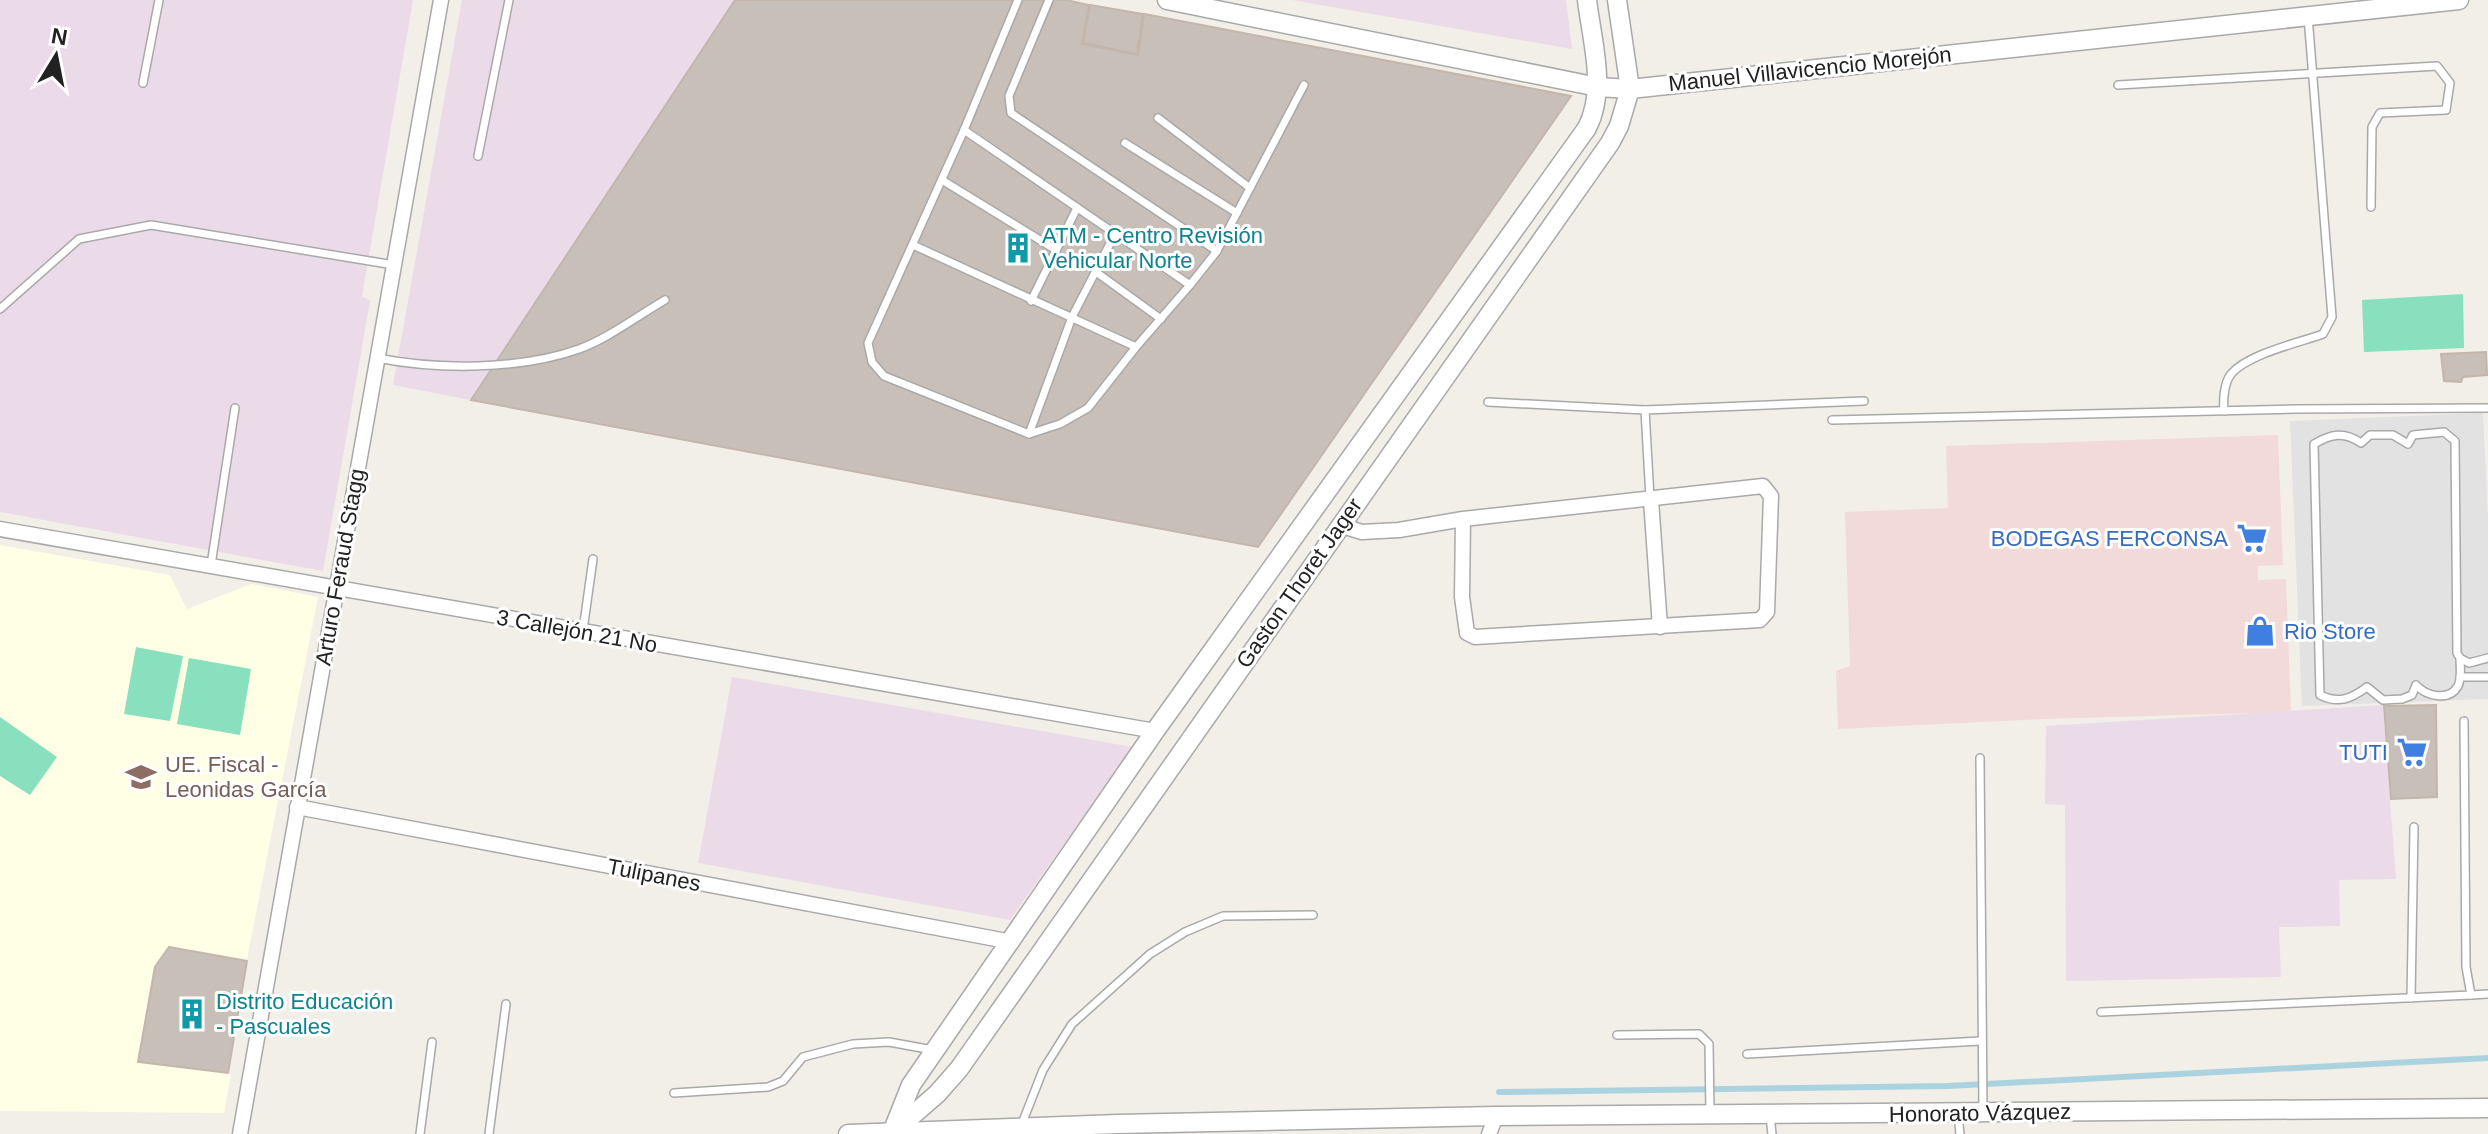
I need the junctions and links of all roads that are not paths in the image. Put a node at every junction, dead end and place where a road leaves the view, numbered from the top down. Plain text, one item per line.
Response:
1 (159, 0) edge
2 (441, 0) edge
3 (509, 0) edge
4 (1018, 0) edge
5 (1049, 0) edge
6 (1167, 0) edge
7 (1587, 0) edge
8 (1617, 0) edge
9 (2459, 0) edge
10 (2308, 15) junction
11 (2312, 72) junction
12 (143, 83) dead end
13 (1304, 85) dead end
14 (2118, 85) dead end
15 (1598, 87) junction
16 (1630, 89) junction
17 (1158, 118) dead end
18 (964, 130) junction
19 (1125, 143) dead end
20 (478, 156) dead end
21 (942, 180) junction
22 (1250, 188) junction
23 (2371, 207) dead end
24 (1077, 208) junction
25 (1237, 213) junction
26 (1115, 234) junction
27 (913, 245) junction
28 (1056, 250) junction
29 (1217, 251) junction
30 (394, 265) junction
31 (1096, 272) junction
32 (1190, 285) junction
33 (665, 300) dead end
34 (1031, 301) junction
35 (0, 309) edge
36 (1072, 317) junction
37 (1161, 319) junction
38 (1136, 347) junction
39 (377, 358) junction
40 (1864, 401) dead end
41 (1488, 402) dead end
42 (235, 408) dead end
43 (2488, 408) edge
44 (1645, 410) junction
45 (2224, 411) junction
46 (1832, 420) dead end
47 (1029, 434) junction
48 (1651, 500) junction
49 (1463, 519) junction
50 (1339, 525) junction
51 (0, 529) edge
52 (593, 559) dead end
53 (210, 567) junction
54 (336, 590) junction
55 (1660, 627) junction
56 (583, 632) junction
57 (2460, 658) junction
58 (2488, 658) edge
59 (2460, 677) junction
60 (2488, 677) edge
61 (2464, 721) dead end
62 (1155, 731) junction
63 (1980, 758) dead end
64 (297, 807) junction
65 (2414, 827) dead end
66 (1313, 915) dead end
67 (1012, 942) junction
68 (2488, 994) edge
69 (2471, 995) junction
70 (2411, 998) junction
71 (506, 1004) dead end
72 (2101, 1012) dead end
73 (1617, 1035) dead end
74 (1980, 1041) junction
75 (432, 1042) dead end
76 (935, 1050) junction
77 (1747, 1054) dead end
78 (674, 1093) dead end
79 (2488, 1108) edge
80 (1958, 1113) junction
81 (1983, 1113) junction
82 (1710, 1116) junction
83 (1492, 1125) edge
84 (1771, 1125) edge
85 (1020, 1128) junction
86 (240, 1134) edge
87 (420, 1134) edge
88 (489, 1134) edge
89 (848, 1134) edge
90 (891, 1134) edge
91 (1960, 1134) edge

1 - 12 lane
2 - 30 street, Arturo Feraud Stagg
3 - 20 lane
4 - 18 lane
5 - 29 lane
6 - 15 street, Manuel Villavicencio Morejón
7 - 15 street, Gaston Thoret Jager
8 - 16 street, Gaston Thoret Jager
9 - 10 street, Manuel Villavicencio Morejón
10 - 11 lane
10 - 16 street, Manuel Villavicencio Morejón
11 - 14 lane
11 - 23 lane
11 - 45 lane
13 - 22 lane
15 - 16 street, Manuel Villavicencio Morejón
15 - 62 street, Gaston Thoret Jager
16 - 50 street, Gaston Thoret Jager
17 - 22 lane
18 - 21 lane
18 - 24 lane
19 - 25 lane
21 - 27 lane
21 - 28 lane
22 - 25 lane
24 - 26 lane
24 - 28 lane
25 - 29 lane
26 - 31 lane
26 - 32 lane
27 - 34 lane
27 - 47 lane
28 - 34 lane
29 - 32 lane
30 - 35 lane
30 - 39 street, Arturo Feraud Stagg
31 - 36 lane
31 - 37 lane
32 - 37 lane
33 - 39 lane
34 - 36 lane
36 - 38 lane
36 - 47 lane
37 - 38 lane
38 - 47 lane
39 - 54 street, Arturo Feraud Stagg
40 - 44 lane
41 - 44 lane
42 - 53 lane
43 - 45 lane
44 - 48 lane
45 - 46 lane
48 - 49 street
48 - 55 street
48 - 55 street
49 - 50 street
49 - 55 street
50 - 90 street, Gaston Thoret Jager
51 - 53 street, 3 Callejón 21 No
52 - 56 lane
53 - 54 street, 3 Callejón 21 No
54 - 56 street, 3 Callejón 21 No
54 - 64 street, Arturo Feraud Stagg
56 - 62 street, 3 Callejón 21 No
57 - 58 lane
57 - 59 lane
57 - 59 lane
59 - 60 lane
61 - 69 lane
62 - 67 street, Gaston Thoret Jager
63 - 74 lane
64 - 67 street, Tulipanes
64 - 86 street, Arturo Feraud Stagg
65 - 70 lane
66 - 85 lane
67 - 76 street, Gaston Thoret Jager
68 - 69 lane
69 - 70 lane
70 - 72 lane
71 - 88 lane
73 - 82 lane
74 - 77 lane
74 - 81 lane
75 - 87 lane
76 - 78 lane
76 - 90 street, Gaston Thoret Jager
79 - 81 street, Honorato Vázquez
80 - 81 street, Honorato Vázquez
80 - 84 street, Honorato Vázquez
80 - 91 lane
82 - 83 street, Honorato Vázquez
82 - 84 street, Honorato Vázquez
83 - 85 street, Honorato Vázquez
85 - 90 street, Honorato Vázquez
89 - 90 street, Honorato Vázquez

